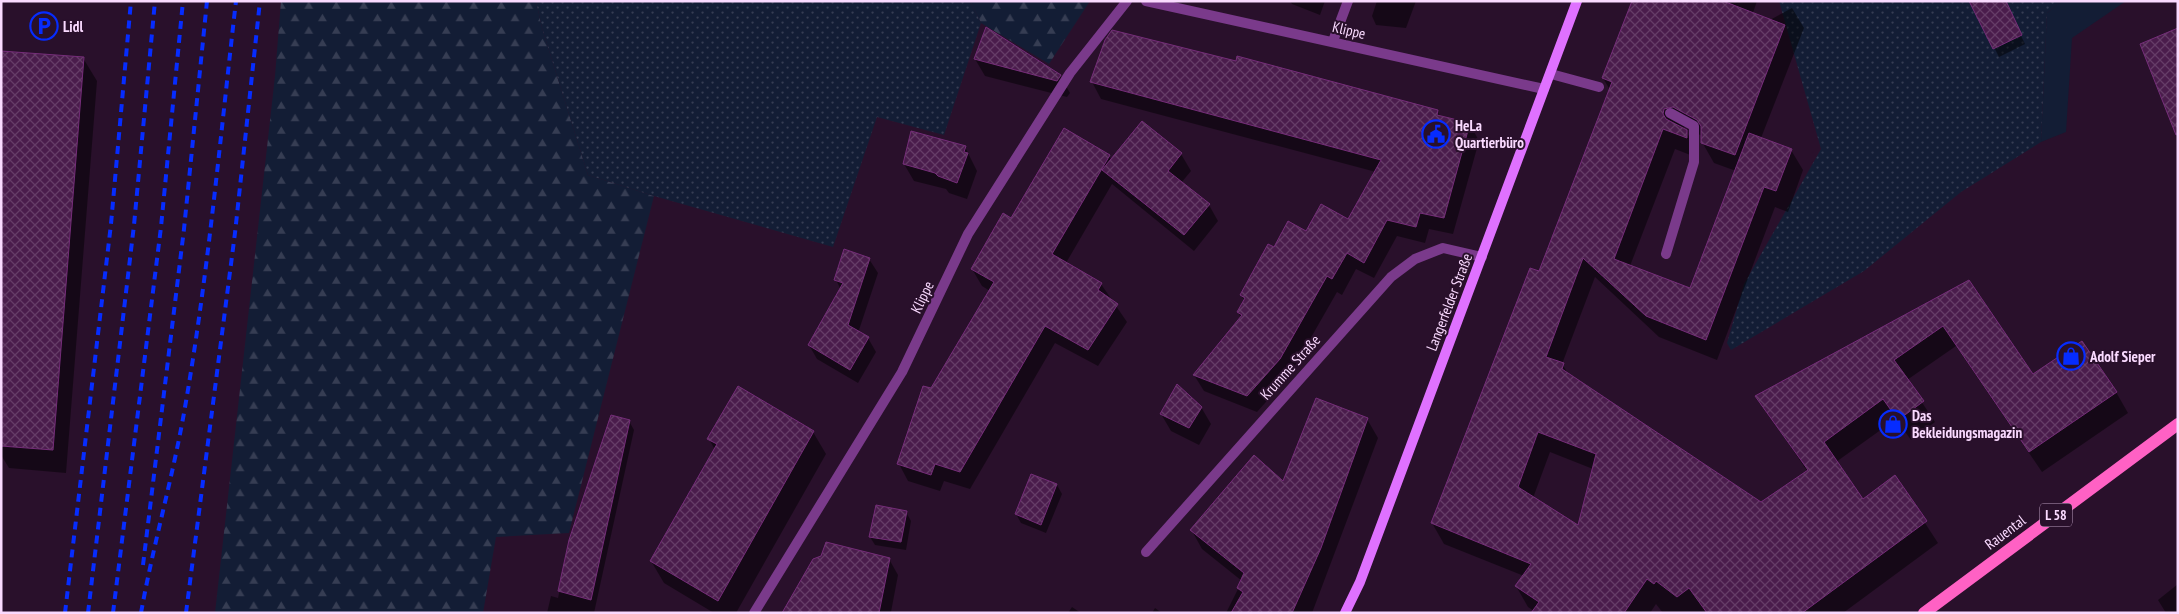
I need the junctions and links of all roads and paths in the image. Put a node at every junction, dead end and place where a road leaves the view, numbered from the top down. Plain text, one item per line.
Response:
1 (1128, 1) edge
2 (1146, 1) edge
3 (1348, 1) edge
4 (1578, 1) edge
5 (1333, 41) junction
6 (1551, 74) junction
7 (1599, 87) dead end
8 (1544, 90) junction
9 (1670, 113) dead end
10 (1666, 254) dead end
11 (1482, 257) junction
12 (2178, 424) edge
13 (1146, 552) dead end
14 (754, 613) edge
15 (1345, 613) edge
16 (1924, 613) edge

1 - 14 street, Klippe
2 - 5 street, Klippe
3 - 5 street
4 - 6 main road, Langerfelder Straße
5 - 8 street, Klippe
6 - 7 street
6 - 8 main road, Langerfelder Straße
8 - 11 main road, Langerfelder Straße
9 - 10 street
11 - 13 street, Krumme Straße
11 - 15 main road, Langerfelder Straße
12 - 16 main road, Rauental / L 58

